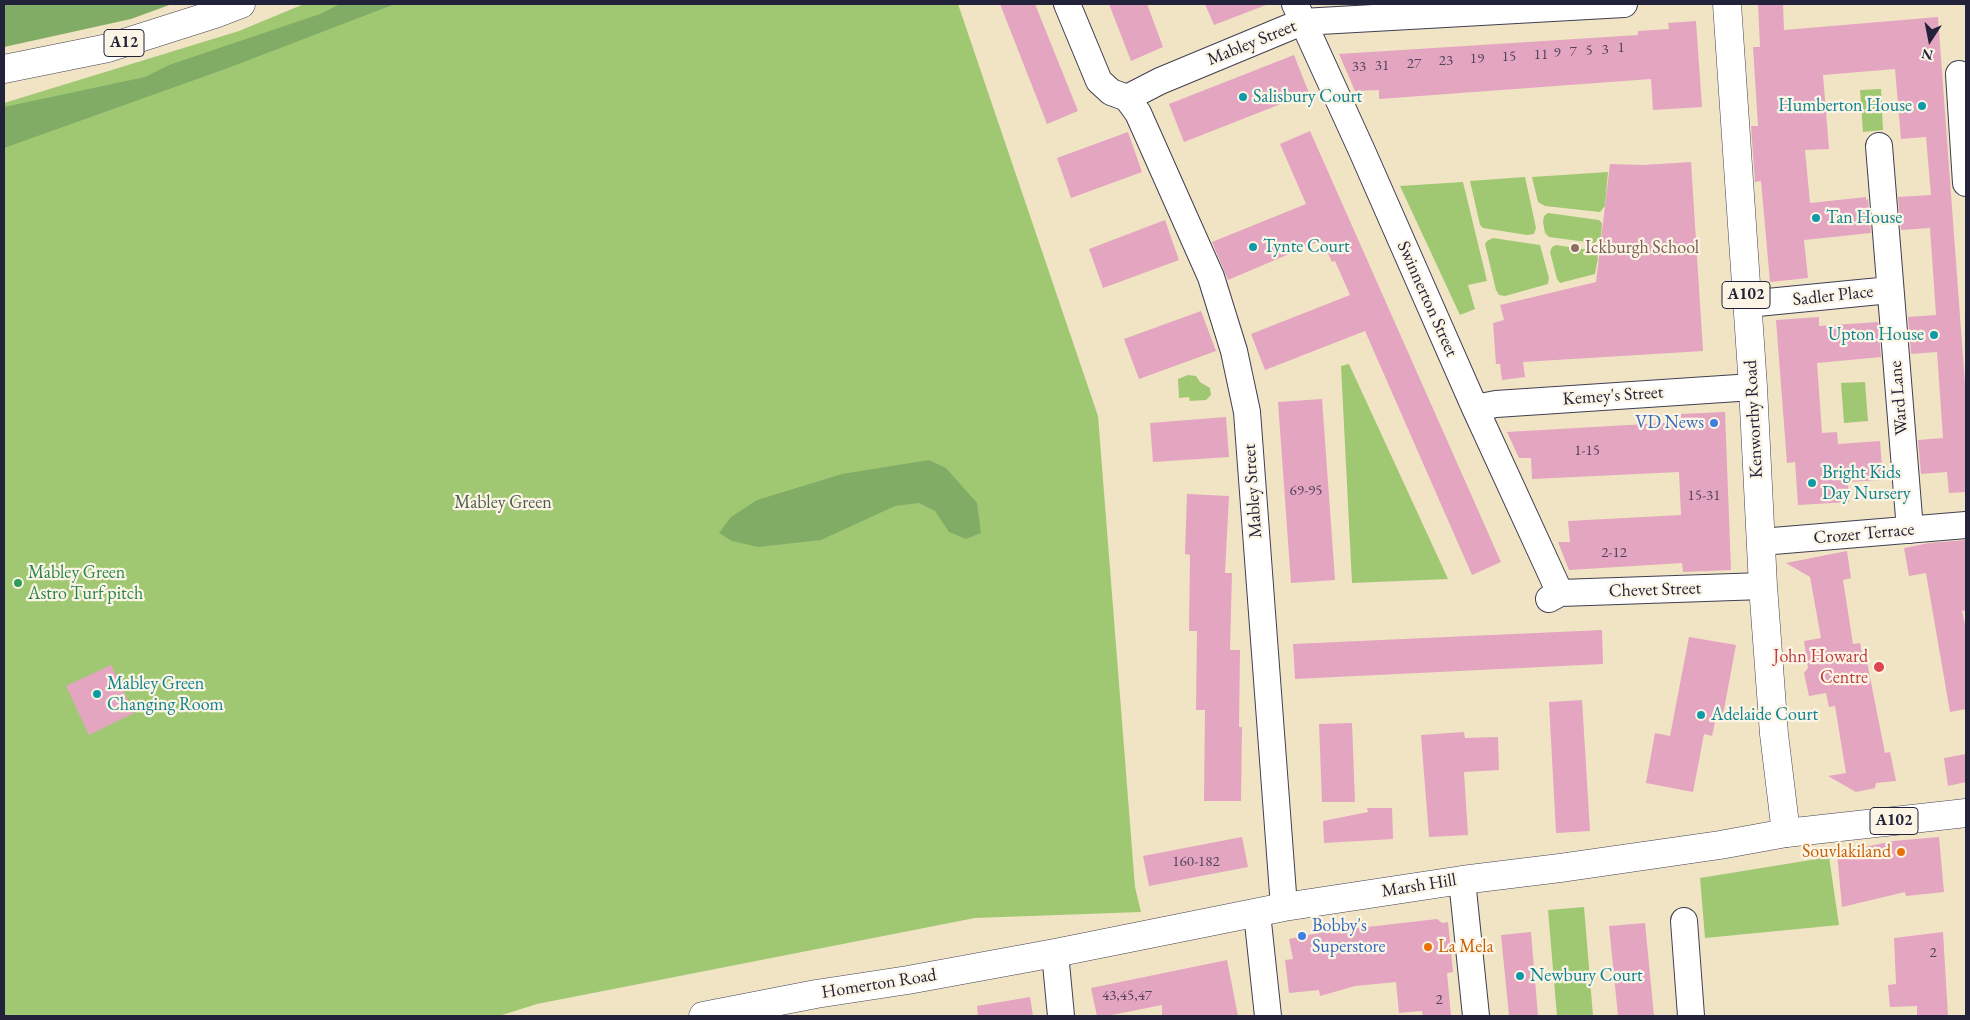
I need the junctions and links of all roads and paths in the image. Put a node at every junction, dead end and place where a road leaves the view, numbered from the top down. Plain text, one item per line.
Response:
1 (241, 4) edge
2 (1067, 4) edge
3 (1624, 4) edge
4 (1727, 4) edge
5 (1298, 13) edge
6 (4, 69) edge
7 (1959, 74) dead end
8 (1127, 98) junction
9 (1879, 146) dead end
10 (1966, 183) edge
11 (1890, 290) junction
12 (1747, 304) junction
13 (1753, 387) junction
14 (1475, 408) junction
15 (1966, 525) edge
16 (1910, 530) junction
17 (1761, 542) junction
18 (1763, 586) junction
19 (1554, 596) joint
20 (1965, 819) edge
21 (1786, 833) junction
22 (1462, 880) junction
23 (1284, 907) junction
24 (1257, 913) junction
25 (1684, 920) dead end
26 (1055, 953) junction
27 (703, 1016) edge
28 (1061, 1016) edge
29 (1268, 1016) edge
30 (1476, 1016) edge
31 (1691, 1016) edge

1 - 6 main road, A12
2 - 8 street, Mabley Street
3 - 5 street, Mabley Street
4 - 12 main road, Kenworthy Road / A102
5 - 8 street, Mabley Street
5 - 14 street, Swinnerton Street
7 - 10 street
8 - 23 street, Mabley Street
9 - 11 street, Ward Lane
11 - 12 street, Sadler Place
11 - 16 street, Ward Lane
12 - 13 main road, Kenworthy Road / A102
13 - 14 street, Kemey's Street
13 - 17 main road, Kenworthy Road / A102
14 - 19 street, Swinnerton Street
15 - 16 street, Crozer Terrace
16 - 17 street, Crozer Terrace
17 - 18 main road, Kenworthy Road / A102
18 - 19 street, Chevet Street
18 - 21 main road, Kenworthy Road / A102
20 - 21 main road, A102
21 - 22 main road, Marsh Hill
22 - 23 main road, Marsh Hill
22 - 30 street
23 - 24 main road, Marsh Hill
24 - 26 main road, Marsh Hill
24 - 29 street
25 - 31 street
26 - 27 main road, Homerton Road
26 - 28 street

